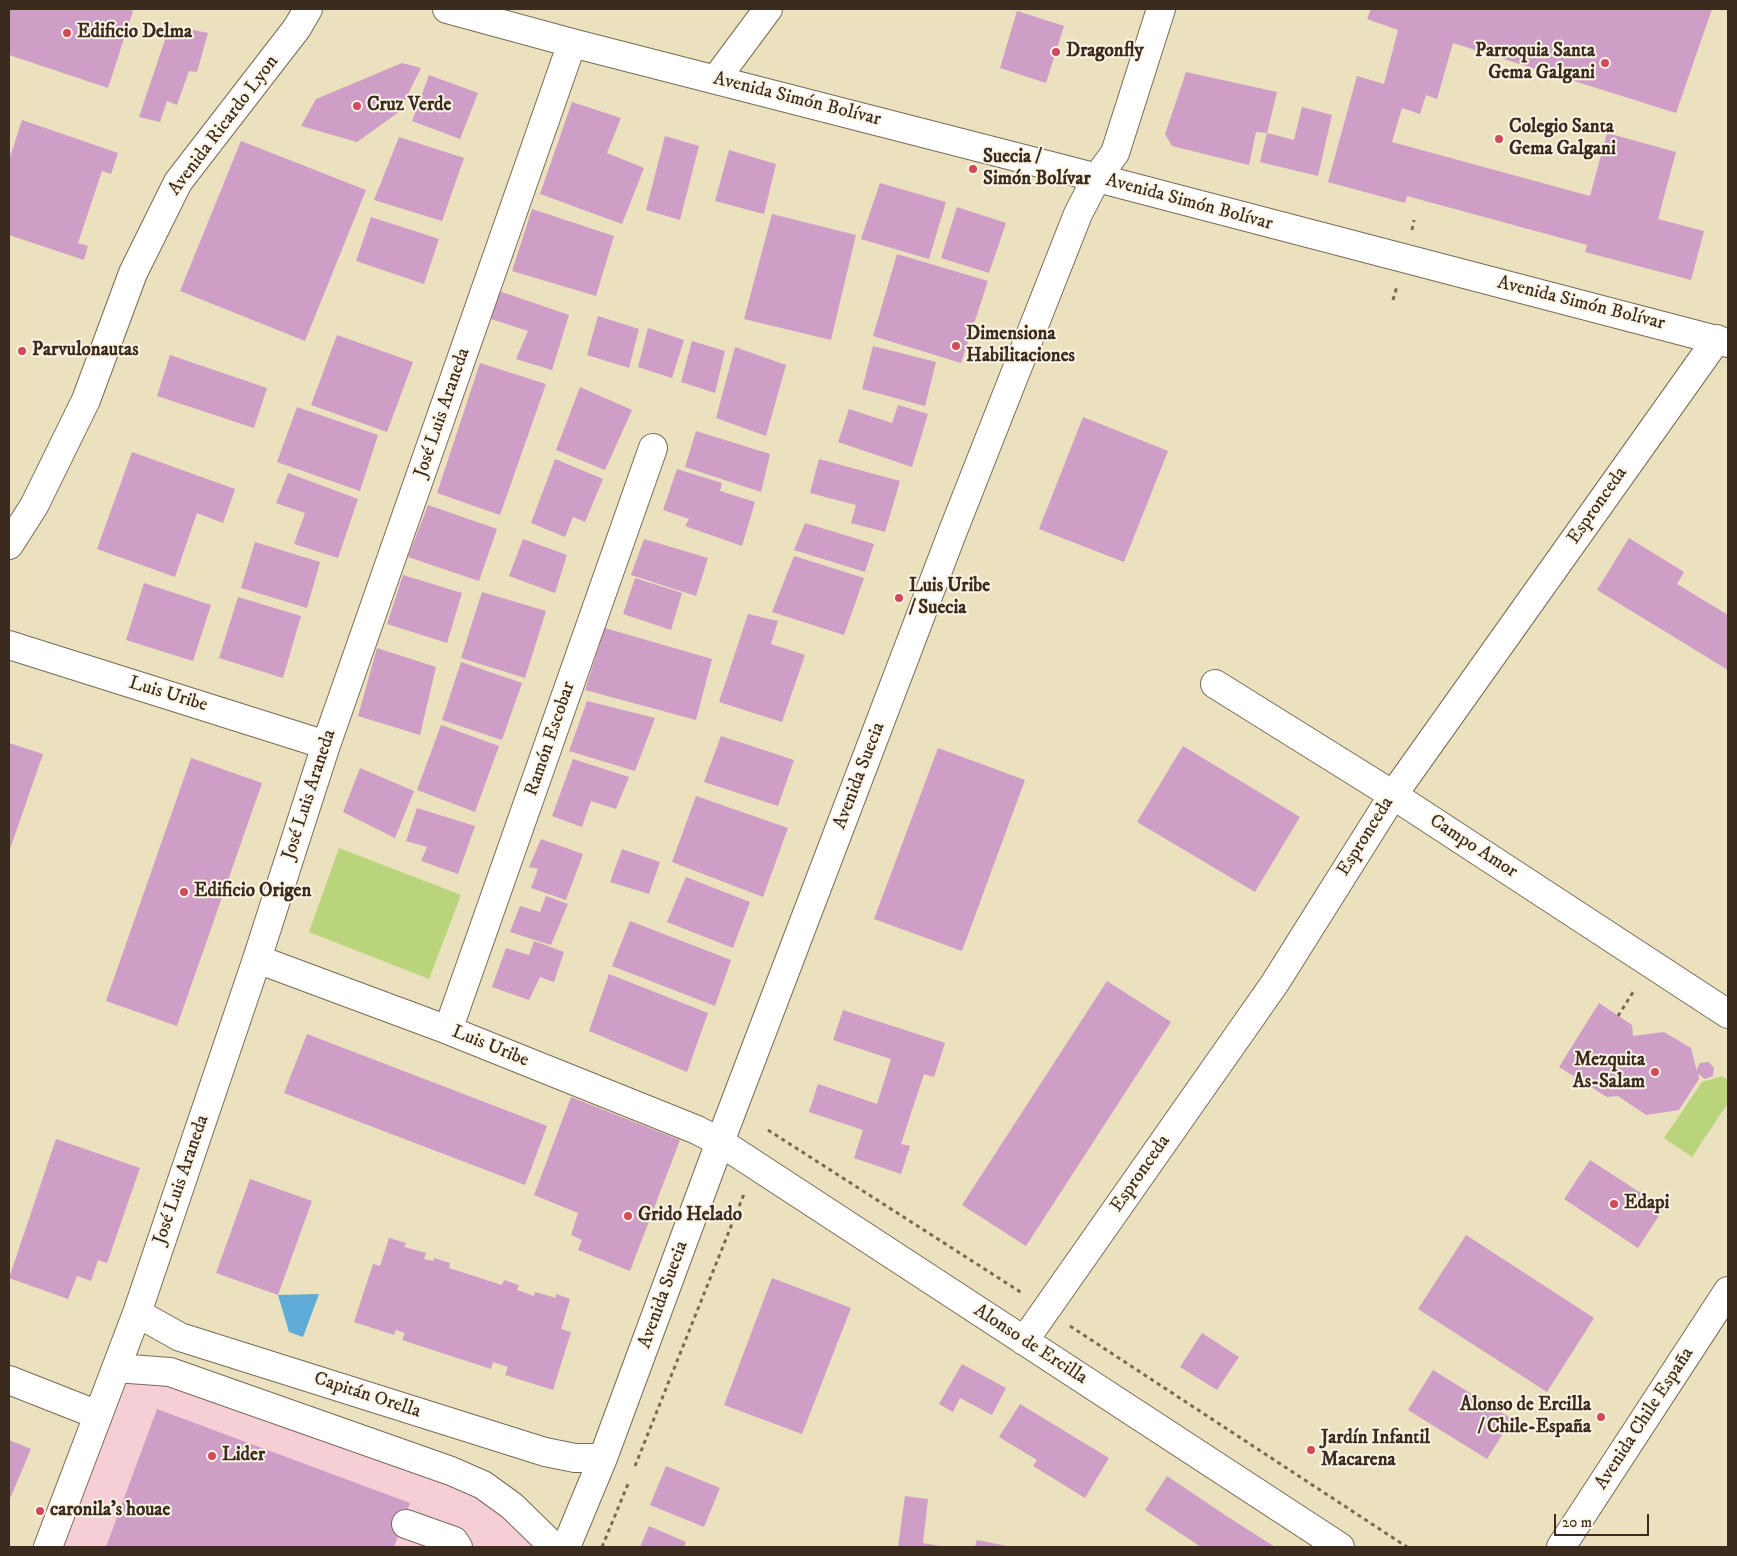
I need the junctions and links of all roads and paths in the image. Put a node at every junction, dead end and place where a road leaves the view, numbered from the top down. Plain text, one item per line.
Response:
1 (308, 9) edge
2 (447, 9) edge
3 (768, 9) edge
4 (1161, 9) edge
5 (572, 43) junction
6 (716, 79) junction
7 (1096, 179) junction
8 (1723, 341) edge
9 (653, 448) dead end
10 (9, 545) edge
11 (9, 645) edge
12 (1215, 684) dead end
13 (326, 744) junction
14 (1392, 795) junction
15 (257, 959) junction
16 (1728, 1014) edge
17 (448, 1030) junction
18 (768, 1130) dead end
19 (720, 1142) junction
20 (745, 1192) dead end
21 (1725, 1304) edge
22 (1046, 1310) junction
23 (137, 1313) junction
24 (1024, 1342) junction
25 (116, 1368) junction
26 (9, 1380) edge
27 (98, 1415) junction
28 (603, 1458) junction
29 (632, 1474) dead end
30 (628, 1484) dead end
31 (406, 1524) dead end
32 (48, 1547) edge
33 (458, 1547) edge
34 (554, 1547) edge
35 (566, 1547) edge
36 (602, 1547) edge
37 (1340, 1547) edge
38 (1407, 1547) edge
39 (1562, 1547) edge

1 - 10 street, Avenida Ricardo Lyon
2 - 5 street, Avenida Simón Bolívar
3 - 6 street
4 - 7 street, Avenida Suecia
5 - 6 street, Avenida Simón Bolívar
5 - 13 street, José Luis Araneda
6 - 7 street, Avenida Simón Bolívar
7 - 8 street, Avenida Simón Bolívar
7 - 19 street, Avenida Suecia
8 - 14 street, Espronceda
9 - 17 street, Ramón Escobar
11 - 13 street, Luis Uribe
12 - 14 street, Campo Amor
13 - 15 street, José Luis Araneda
14 - 16 street, Campo Amor
14 - 22 street, Espronceda
15 - 17 street, Luis Uribe
15 - 23 street, José Luis Araneda
17 - 19 street, Luis Uribe
18 - 22 path
19 - 24 street, Alonso de Ercilla
19 - 28 street, Avenida Suecia
20 - 29 path
21 - 39 street, Avenida Chile España
22 - 24 street, Espronceda
22 - 38 path
23 - 25 street, José Luis Araneda
23 - 28 street, Capitán Orella
24 - 37 street, Alonso de Ercilla
25 - 27 street, José Luis Araneda
25 - 34 street
26 - 27 street
27 - 32 street, José Luis Araneda
28 - 35 street, Avenida Suecia
30 - 36 path
31 - 33 street

